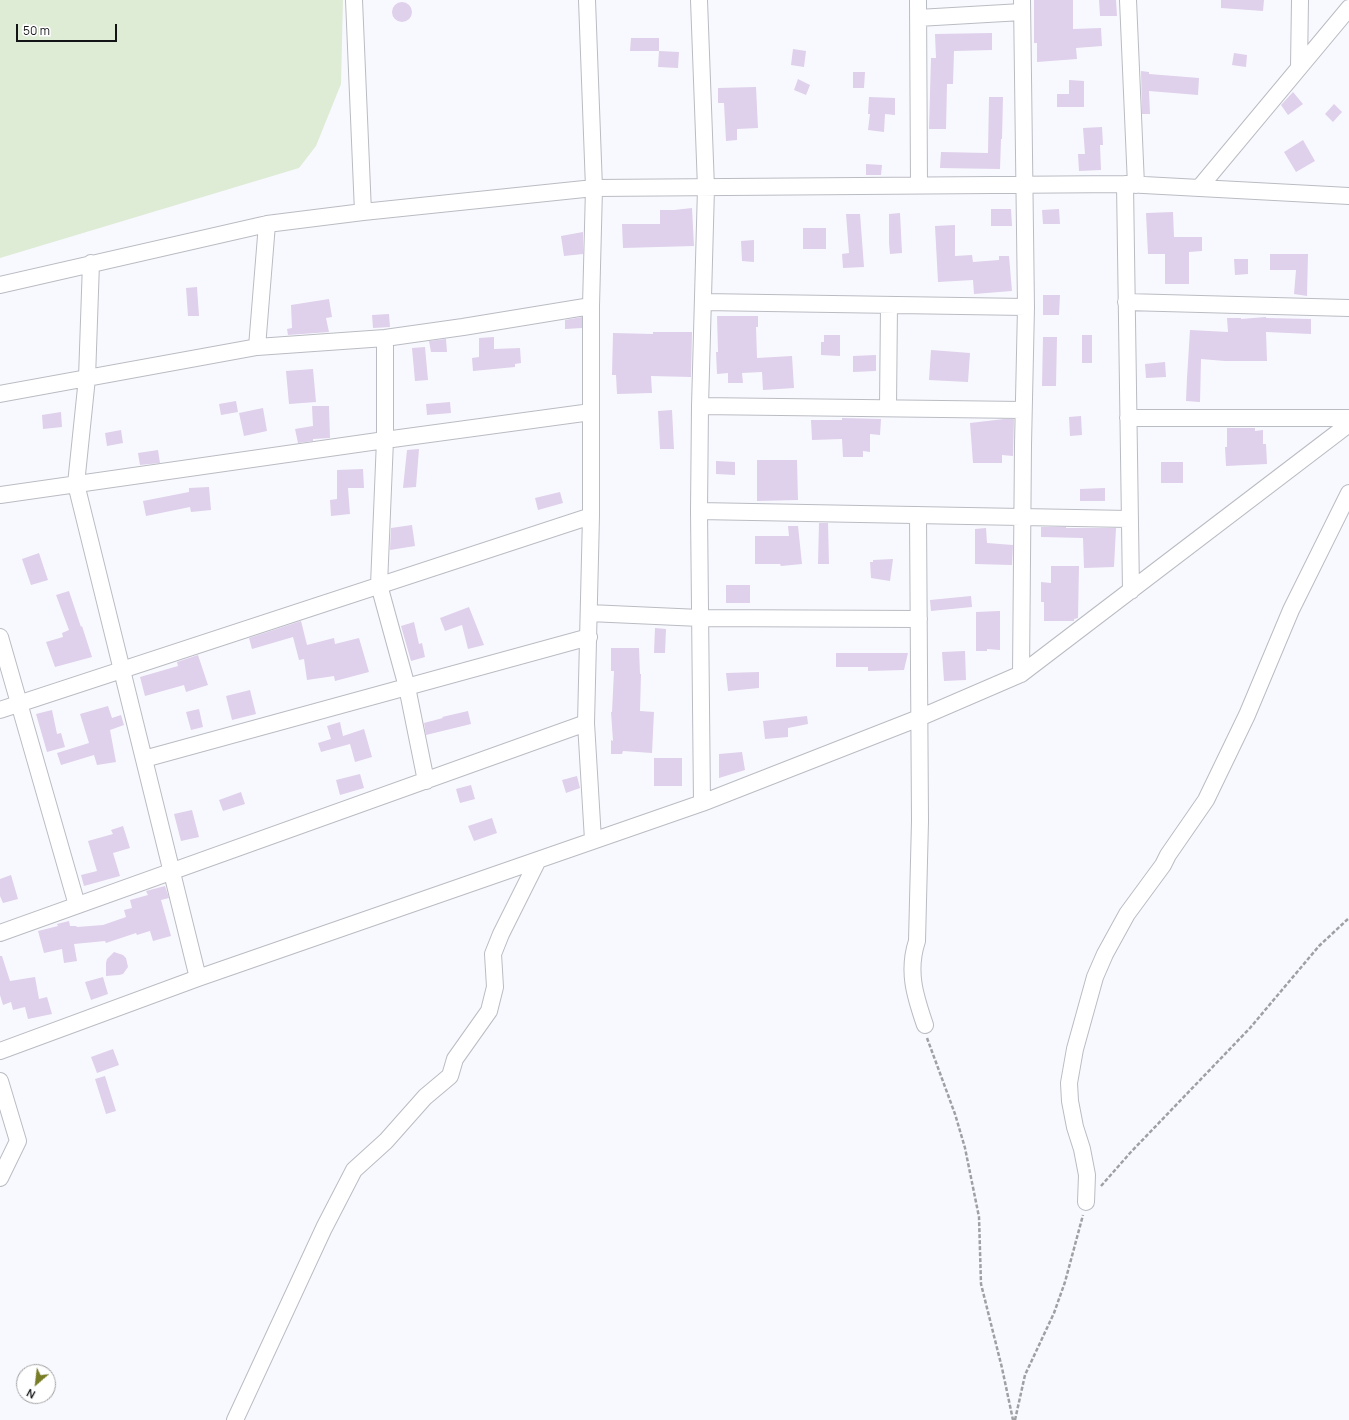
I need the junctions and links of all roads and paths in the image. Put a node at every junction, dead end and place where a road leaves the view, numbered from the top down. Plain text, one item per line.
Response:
1 (354, 0) edge
2 (587, 0) edge
3 (699, 0) edge
4 (918, 0) edge
5 (1128, 0) edge
6 (1300, 0) edge
7 (1022, 6) edge
8 (1349, 8) edge
9 (918, 18) junction
10 (1299, 67) junction
11 (919, 185) junction
12 (1024, 185) junction
13 (1130, 185) junction
14 (594, 188) junction
15 (706, 188) junction
16 (1199, 188) junction
17 (1349, 196) edge
18 (363, 212) junction
19 (267, 224) junction
20 (91, 263) junction
21 (0, 285) edge
22 (703, 302) junction
23 (1126, 302) junction
24 (889, 305) junction
25 (591, 306) junction
26 (1026, 307) junction
27 (1349, 308) edge
28 (385, 338) junction
29 (257, 347) junction
30 (87, 378) junction
31 (0, 394) edge
32 (700, 406) junction
33 (888, 408) junction
34 (1023, 410) junction
35 (591, 412) junction
36 (1128, 418) junction
37 (1349, 418) edge
38 (1349, 424) edge
39 (385, 440) junction
40 (76, 484) junction
41 (1349, 492) edge
42 (0, 495) edge
43 (699, 511) junction
44 (918, 515) junction
45 (591, 516) junction
46 (1023, 516) junction
47 (1129, 519) junction
48 (380, 585) junction
49 (1131, 591) junction
50 (589, 613) junction
51 (700, 618) junction
52 (919, 619) junction
53 (0, 637) edge
54 (589, 637) junction
55 (122, 670) junction
56 (1020, 674) junction
57 (407, 687) junction
58 (19, 704) junction
59 (0, 710) edge
60 (919, 718) junction
61 (586, 724) junction
62 (144, 759) junction
63 (426, 781) junction
64 (702, 803) junction
65 (593, 840) junction
66 (538, 860) junction
67 (172, 872) junction
68 (77, 906) junction
69 (1349, 918) edge
70 (0, 933) edge
71 (198, 978) junction
72 (925, 1025) joint
73 (0, 1050) edge
74 (0, 1081) edge
75 (0, 1178) edge
76 (1086, 1202) junction
77 (235, 1420) edge
78 (1014, 1420) edge

1 - 18 street
2 - 14 street
3 - 15 street
4 - 9 street
5 - 13 street
6 - 10 street
7 - 9 street
7 - 12 street
8 - 10 street
9 - 11 street
10 - 16 street
11 - 12 street
11 - 15 street
12 - 13 street
12 - 26 street
13 - 16 street
13 - 23 street
14 - 15 street
14 - 18 street
14 - 25 street
15 - 22 street
16 - 17 street
18 - 19 street
19 - 20 street
19 - 29 street
20 - 21 street
20 - 30 street
22 - 24 street
22 - 32 street
23 - 27 street
23 - 36 street
24 - 26 street
24 - 33 street
25 - 28 street
25 - 35 street
26 - 34 street
28 - 29 street
28 - 39 street
29 - 30 street
30 - 31 street
30 - 40 street
32 - 33 street
32 - 43 street
33 - 34 street
34 - 46 street
35 - 39 street
35 - 45 street
36 - 37 street
36 - 47 street
38 - 49 street
39 - 40 street
39 - 48 street
40 - 42 street
40 - 55 street
41 - 76 street
43 - 44 street
43 - 51 street
44 - 46 street
44 - 52 street
45 - 48 street
45 - 50 street
46 - 47 street
46 - 56 street
47 - 49 street
48 - 55 street
48 - 57 street
49 - 56 street
50 - 51 street
50 - 54 street
51 - 52 street
51 - 64 street
52 - 60 street
53 - 58 street
54 - 57 street
54 - 61 street
55 - 58 street
55 - 62 street
56 - 60 street
57 - 62 street
57 - 63 street
58 - 59 street
58 - 68 street
60 - 64 street
60 - 72 street
61 - 63 street
61 - 65 street
62 - 67 street
63 - 67 street
64 - 65 street
65 - 66 street
66 - 71 street
66 - 77 street
67 - 68 street
67 - 71 street
68 - 70 street
69 - 76 path
71 - 73 street
72 - 78 path
74 - 75 street
76 - 78 path

